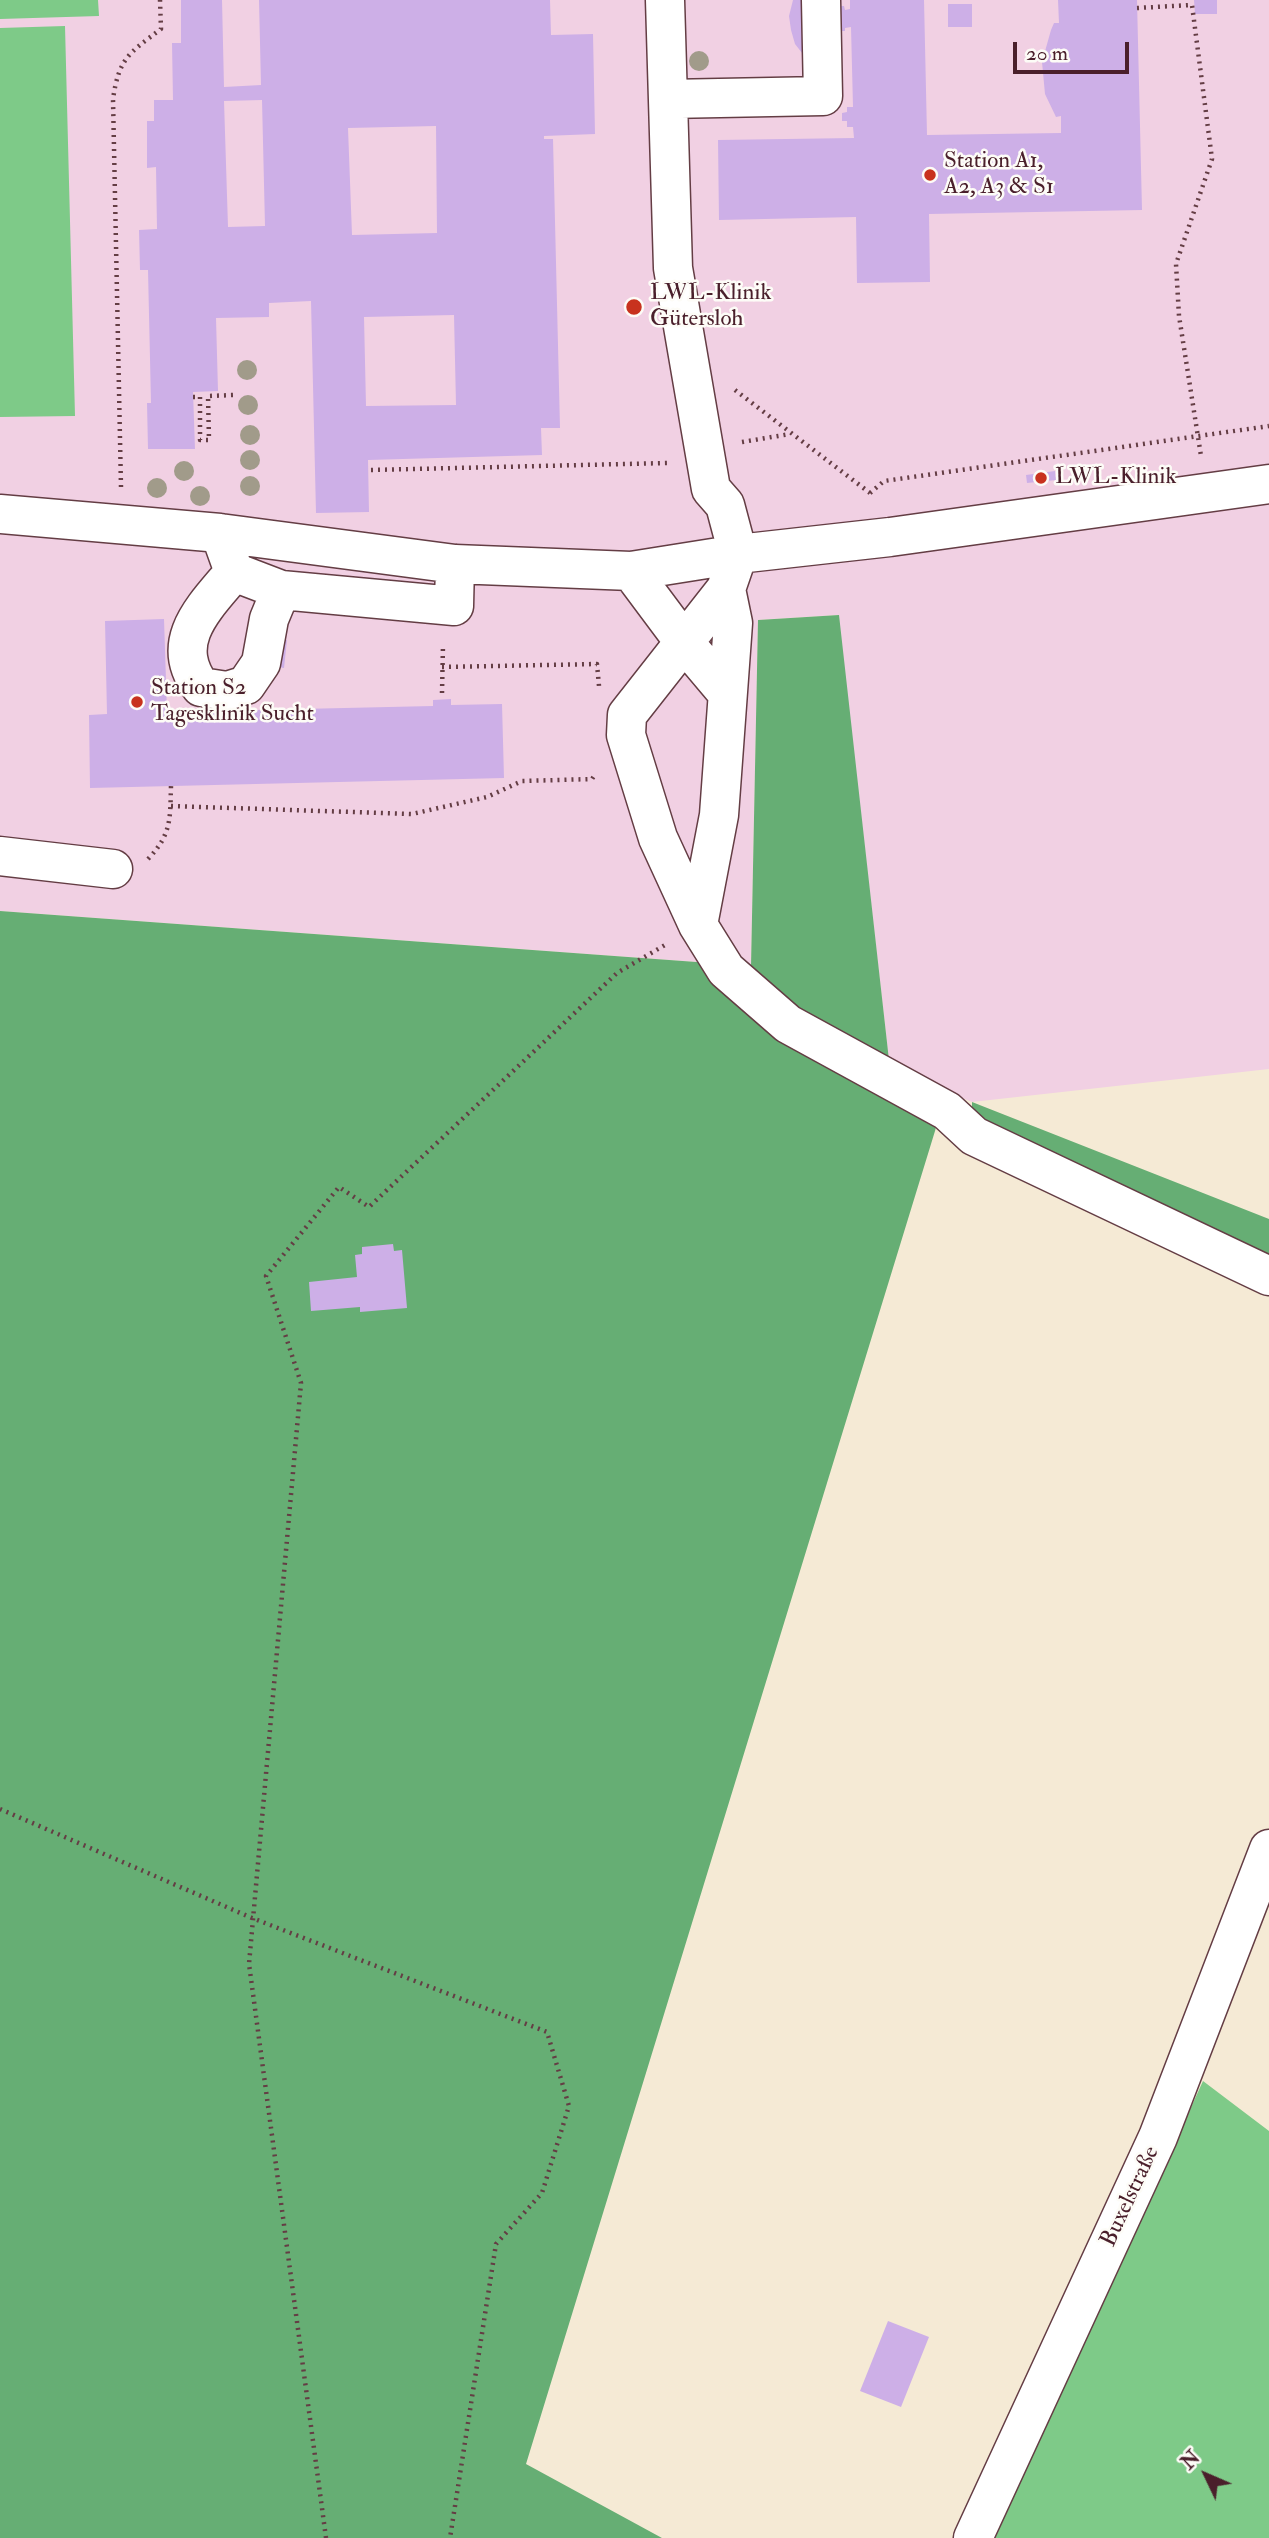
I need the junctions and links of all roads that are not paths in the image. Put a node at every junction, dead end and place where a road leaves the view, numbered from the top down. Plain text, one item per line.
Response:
1 (665, 0) edge
2 (821, 0) edge
3 (668, 99) junction
4 (1269, 484) edge
5 (0, 514) edge
6 (220, 533) junction
7 (738, 554) junction
8 (455, 564) junction
9 (631, 571) junction
10 (234, 572) junction
11 (726, 589) junction
12 (281, 590) junction
13 (684, 642) junction
14 (727, 693) junction
15 (0, 856) edge
16 (113, 869) road end
17 (698, 925) junction
18 (1269, 1276) edge
19 (1269, 1849) edge
20 (974, 2538) edge

1 - 3 street
2 - 3 street
3 - 7 street
4 - 7 street
5 - 6 street
6 - 8 street
6 - 10 street
7 - 9 street
7 - 11 street
8 - 9 street
8 - 12 street
9 - 13 street
10 - 12 street
10 - 12 street
11 - 13 street
11 - 14 street
13 - 14 street
13 - 17 street
14 - 17 street
15 - 16 street
17 - 18 street
19 - 20 street, Buxelstraße

